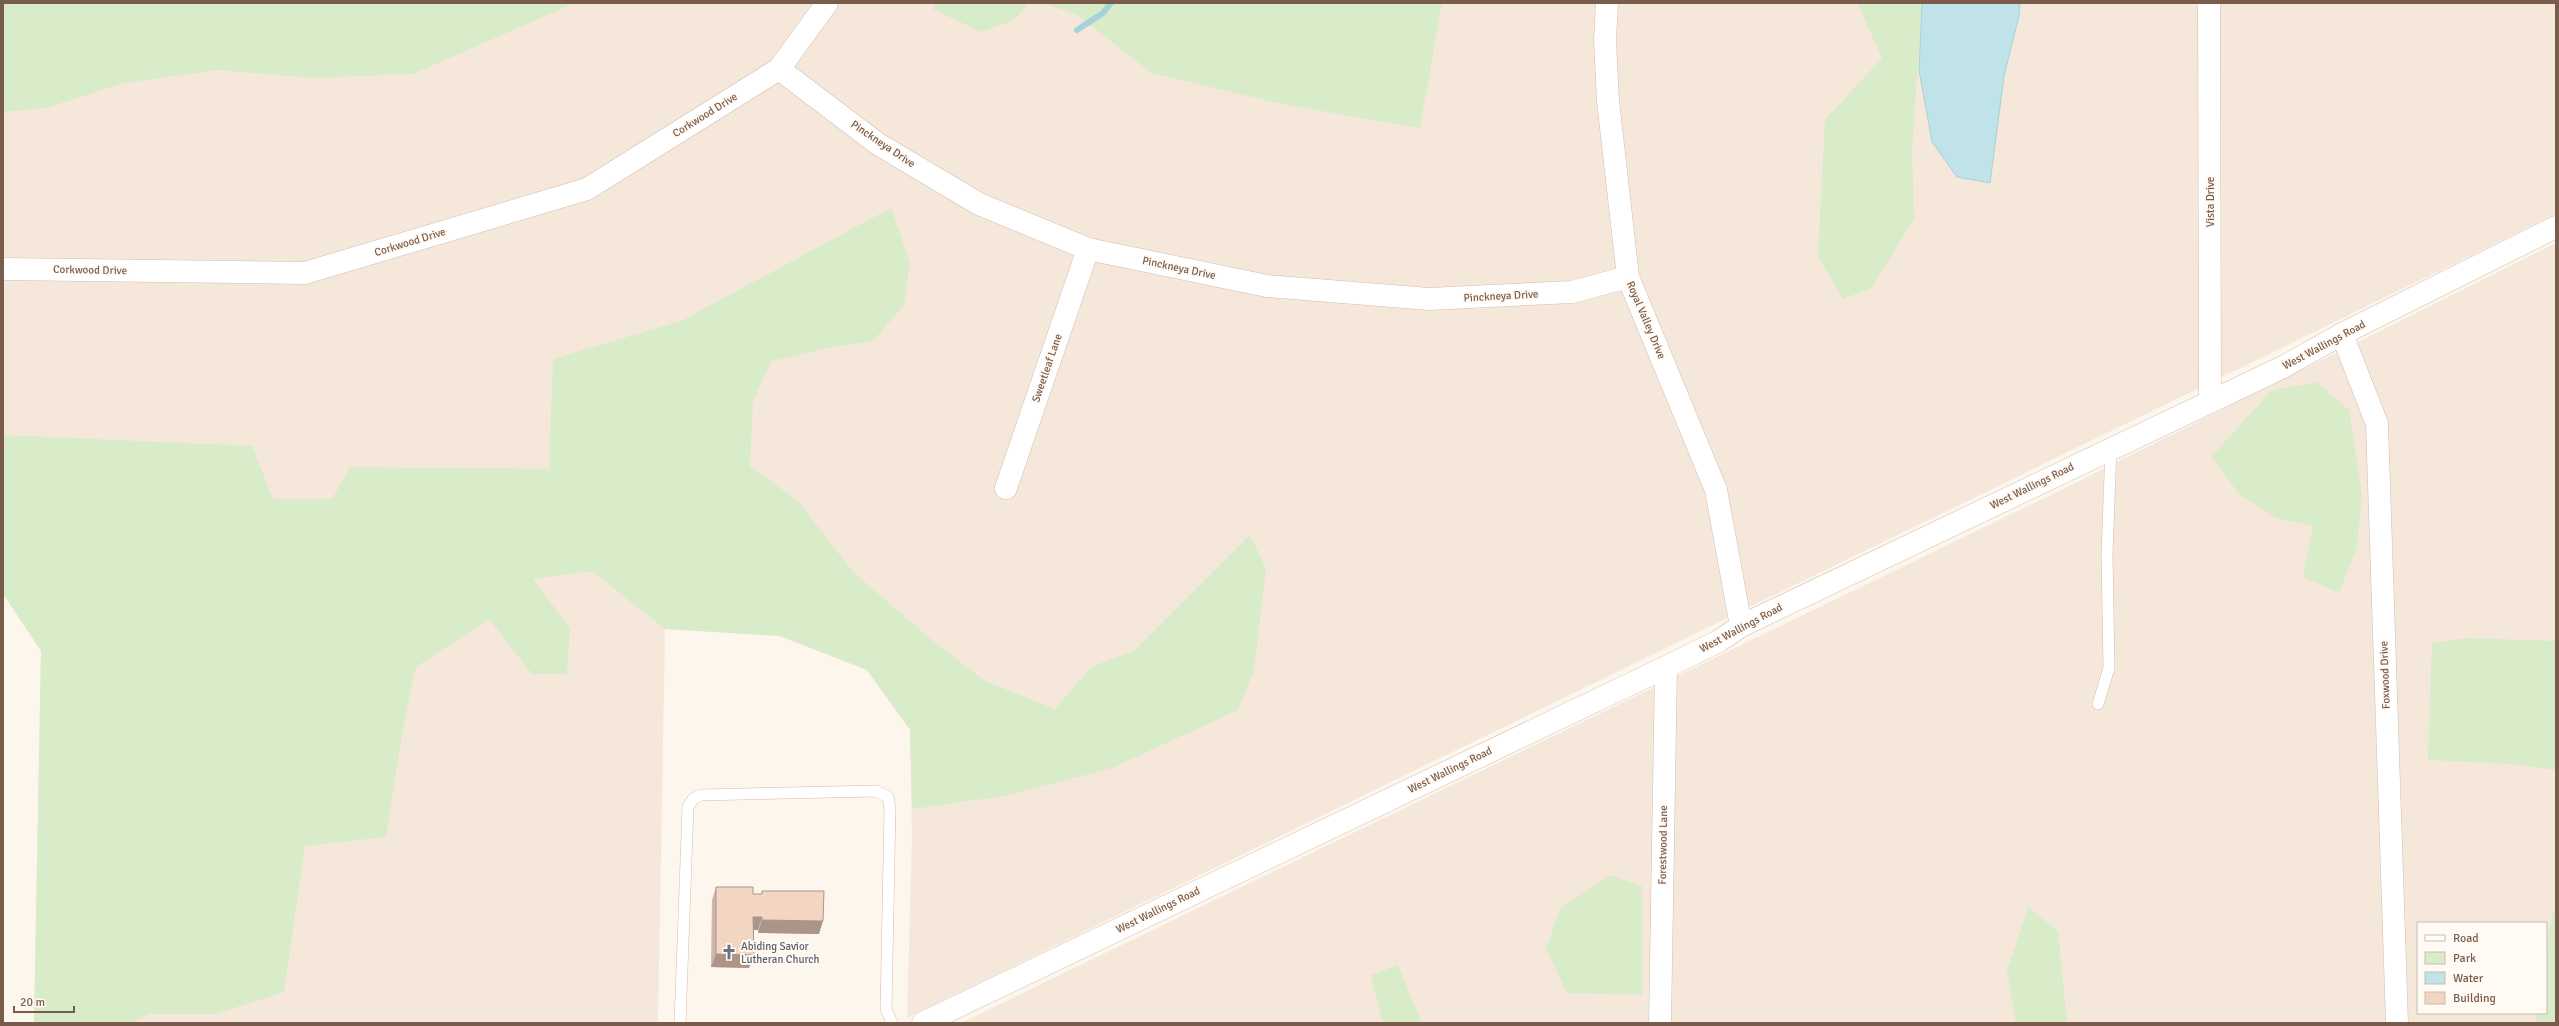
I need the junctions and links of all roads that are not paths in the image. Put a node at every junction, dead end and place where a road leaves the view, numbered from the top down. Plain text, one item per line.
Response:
1 (827, 3) edge
2 (1607, 3) edge
3 (2209, 3) edge
4 (779, 69) junction
5 (2556, 227) edge
6 (1088, 249) junction
7 (3, 269) edge
8 (1628, 277) junction
9 (2342, 334) junction
10 (2210, 400) junction
11 (2111, 448) junction
12 (1006, 488) dead end
13 (1741, 626) junction
14 (1666, 667) junction
15 (2098, 704) dead end
16 (680, 1023) edge
17 (892, 1023) edge
18 (923, 1023) edge
19 (1660, 1023) edge
20 (2397, 1023) edge

1 - 4 street
2 - 8 street, Royal Valley Drive
3 - 10 street, Vista Drive
4 - 6 street, Pinckneya Drive
4 - 7 street, Corkwood Drive
5 - 9 street, West Wallings Road
6 - 8 street, Pinckneya Drive
6 - 12 street, Sweetleaf Lane
8 - 13 street, Royal Valley Drive
9 - 10 street, West Wallings Road
9 - 20 street, Foxwood Drive
10 - 11 street, West Wallings Road
11 - 13 street, West Wallings Road
11 - 15 lane
13 - 14 street, West Wallings Road
14 - 18 street, West Wallings Road
14 - 19 street, Forestwood Lane
16 - 17 lane

